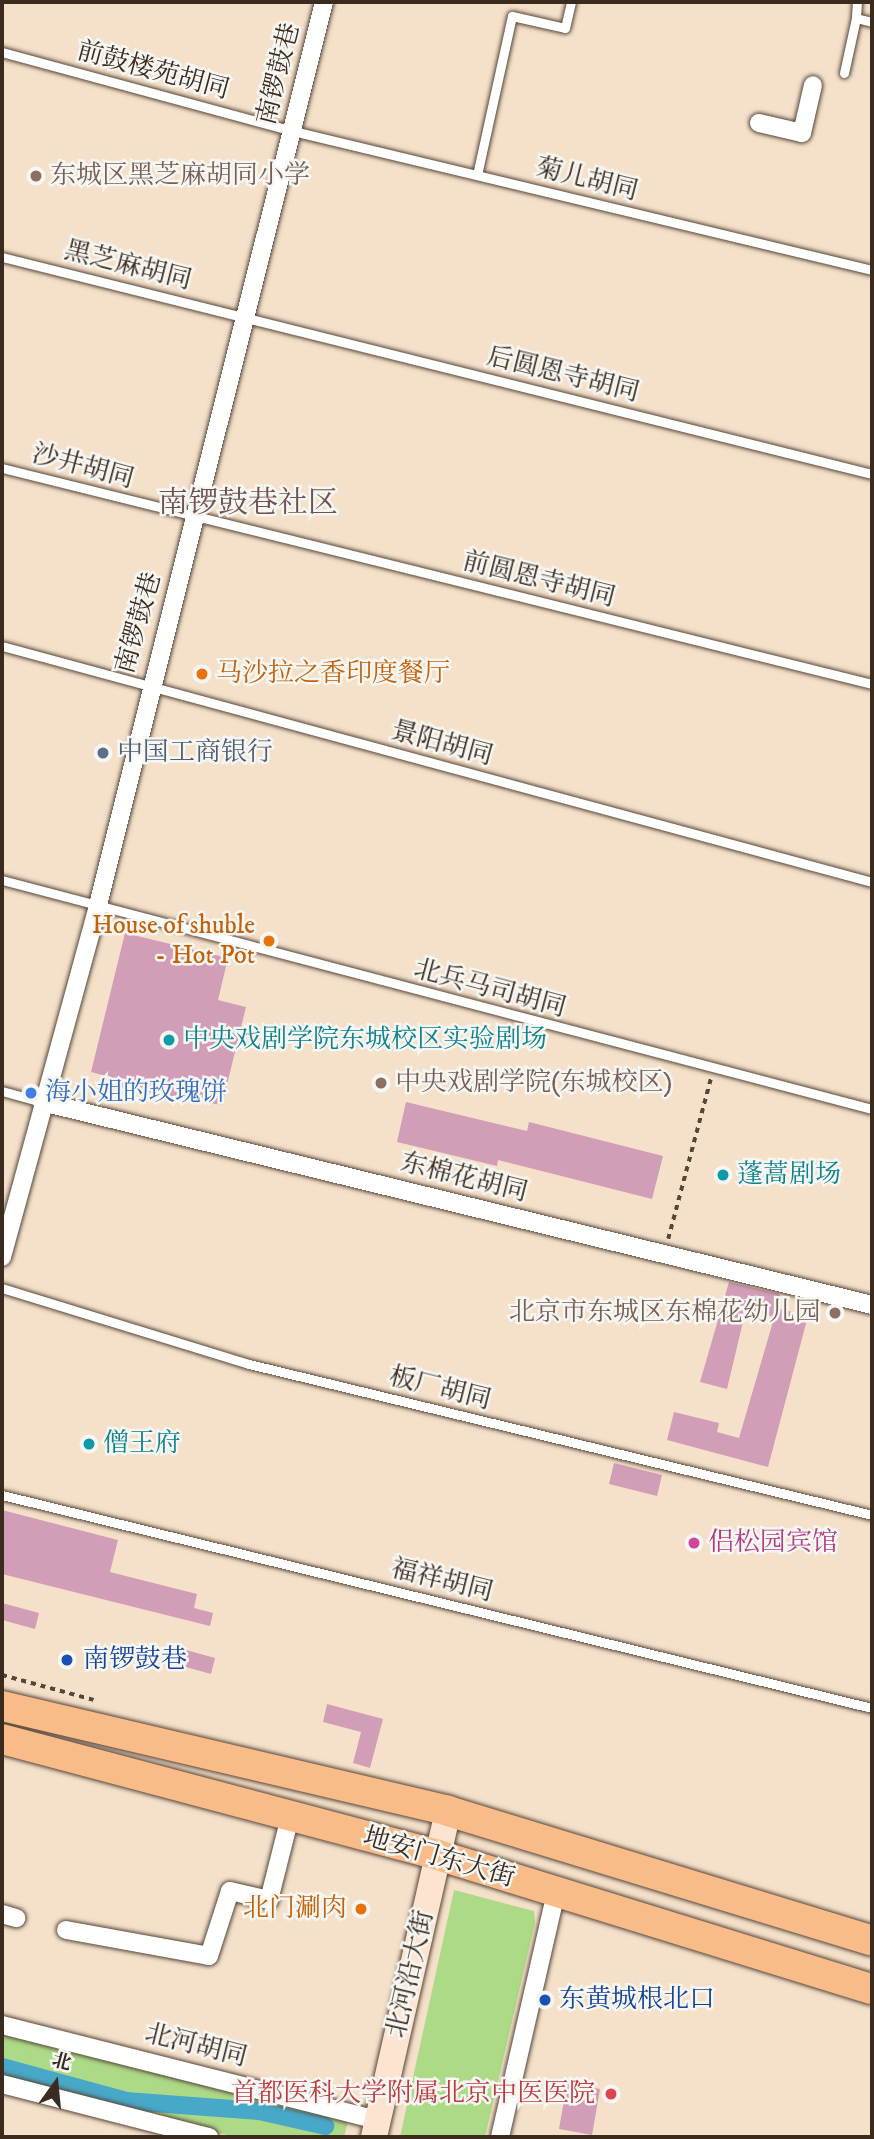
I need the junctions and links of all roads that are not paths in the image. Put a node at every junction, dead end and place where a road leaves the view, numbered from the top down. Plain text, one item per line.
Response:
1 (324, 2) edge
2 (571, 2) edge
3 (857, 2) edge
4 (856, 18) junction
5 (872, 22) edge
6 (2, 52) edge
7 (844, 73) dead end
8 (813, 85) dead end
9 (759, 123) dead end
10 (293, 131) junction
11 (477, 175) junction
12 (2, 257) edge
13 (872, 270) edge
14 (244, 316) junction
15 (2, 468) edge
16 (872, 474) edge
17 (195, 518) junction
18 (2, 646) edge
19 (872, 684) edge
20 (148, 686) junction
21 (2, 880) edge
22 (872, 881) edge
23 (97, 909) junction
24 (2, 1091) edge
25 (42, 1102) junction
26 (872, 1109) edge
27 (2, 1257) edge
28 (2, 1288) edge
29 (872, 1306) edge
30 (2, 1495) edge
31 (872, 1515) edge
32 (2, 1706) edge
33 (872, 1708) edge
34 (2, 1739) edge
35 (448, 1811) junction
36 (290, 1817) junction
37 (438, 1855) junction
38 (556, 1893) junction
39 (66, 1930) dead end
40 (872, 1941) edge
41 (872, 1989) edge
42 (2, 2025) edge
43 (2, 2084) edge
44 (376, 2129) edge
45 (206, 2137) edge
46 (500, 2137) edge

1 - 10 street, 南锣鼓巷
2 - 11 lane
3 - 4 lane
4 - 5 lane
4 - 7 lane
6 - 10 lane, 前鼓楼苑胡同
8 - 9 street
10 - 11 lane, 菊儿胡同
10 - 14 street, 南锣鼓巷
11 - 13 lane, 菊儿胡同
12 - 14 lane, 黑芝麻胡同
14 - 16 lane, 后圆恩寺胡同
14 - 17 street, 南锣鼓巷
15 - 17 lane, 沙井胡同
17 - 19 lane, 前圆恩寺胡同
17 - 20 street, 南锣鼓巷
18 - 20 lane, 景阳胡同
20 - 22 lane, 景阳胡同
20 - 23 street, 南锣鼓巷
21 - 23 lane, 北兵马司胡同
23 - 25 street, 南锣鼓巷
23 - 26 lane, 北兵马司胡同
24 - 25 lane
25 - 27 street, 南锣鼓巷
25 - 29 street, 东棉花胡同
28 - 31 lane, 板厂胡同
30 - 33 lane, 福祥胡同
32 - 35 main road, 地安门东大街
34 - 36 main road, 地安门东大街
35 - 37 main road, 北河沿大街
35 - 40 main road, 地安门东大街
36 - 37 main road, 地安门东大街
36 - 39 street
37 - 38 main road, 地安门东大街
37 - 44 main road, 北河沿大街
38 - 41 main road, 地安门东大街
38 - 46 street
42 - 44 street, 北河胡同
43 - 45 street

